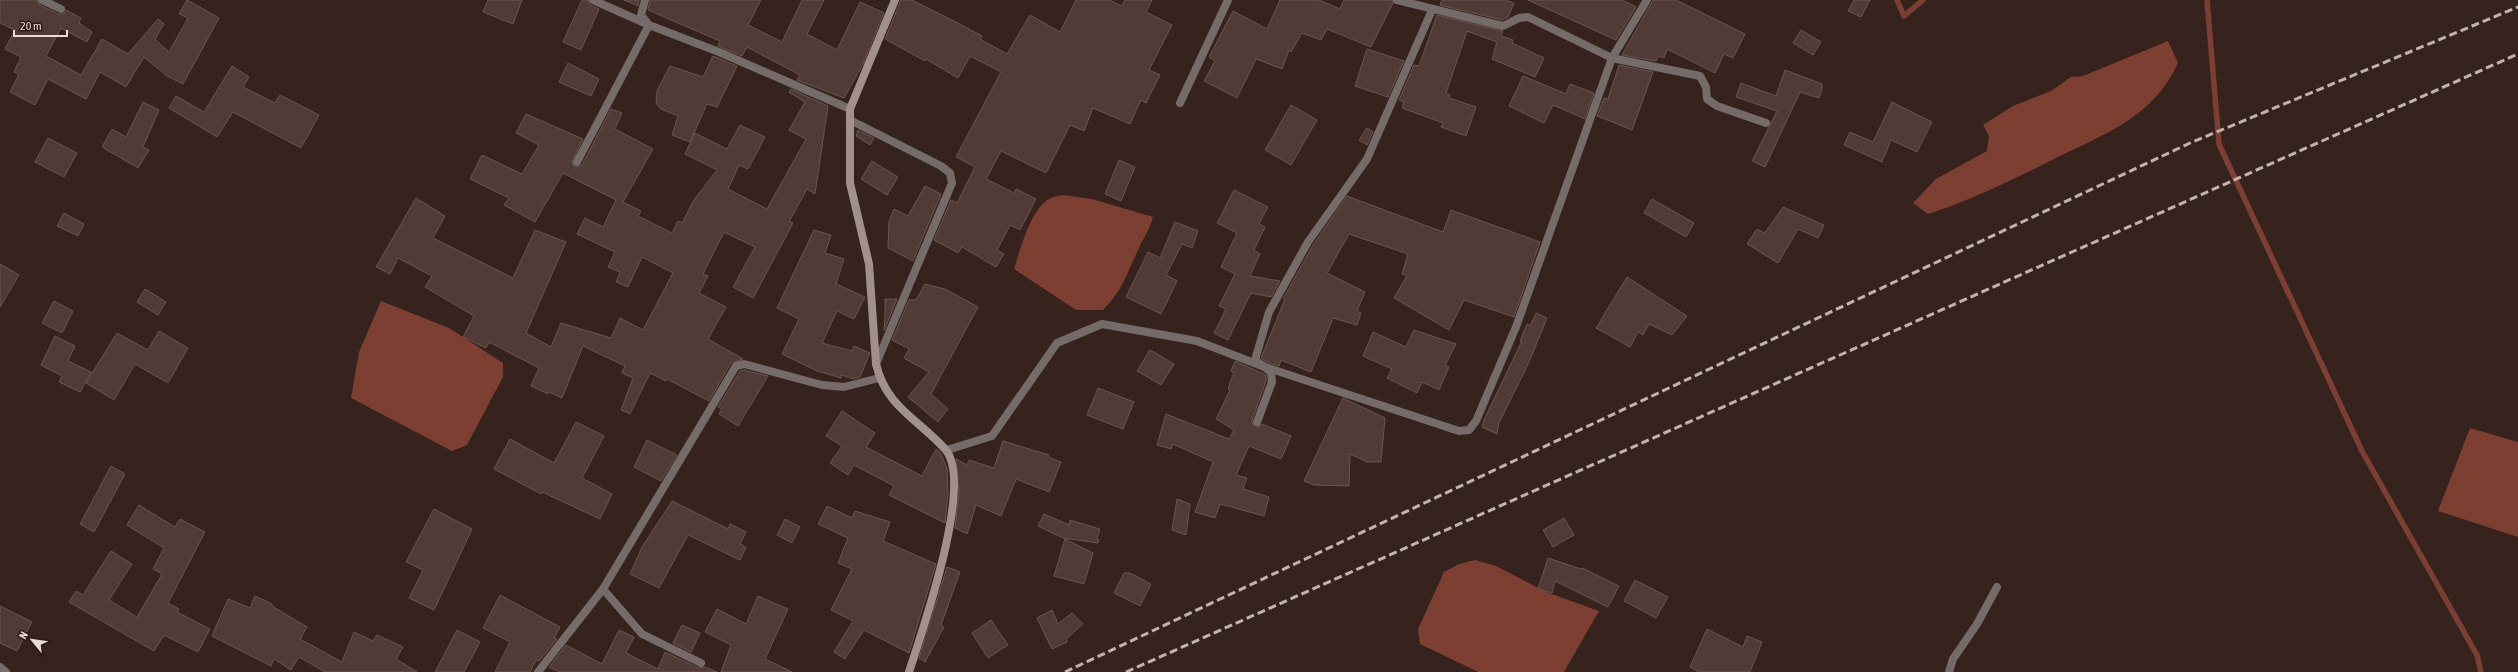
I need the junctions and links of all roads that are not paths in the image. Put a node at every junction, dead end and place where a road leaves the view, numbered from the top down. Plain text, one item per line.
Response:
1 (42, 0) edge
2 (593, 0) edge
3 (645, 0) edge
4 (895, 0) edge
5 (1228, 0) edge
6 (1397, 0) edge
7 (1647, 0) edge
8 (61, 9) dead end
9 (1432, 10) junction
10 (648, 25) junction
11 (1612, 58) junction
12 (1180, 103) dead end
13 (850, 109) junction
14 (850, 120) junction
15 (1766, 123) dead end
16 (577, 162) dead end
17 (876, 364) junction
18 (1262, 366) junction
19 (879, 378) junction
20 (1256, 422) dead end
21 (947, 450) junction
22 (1997, 587) dead end
23 (603, 589) junction
24 (701, 663) dead end
25 (0, 666) edge
26 (6, 672) edge
27 (538, 672) edge
28 (909, 672) edge
29 (1949, 672) edge

1 - 8 street
2 - 10 street
3 - 10 street
4 - 13 main road
5 - 12 street
6 - 9 street
7 - 11 street
9 - 11 street
9 - 18 street
10 - 13 street
10 - 16 street
11 - 15 street
11 - 18 street
13 - 14 main road
14 - 17 main road
14 - 17 street
17 - 19 main road
18 - 20 street
18 - 21 street
19 - 21 main road
19 - 23 street
21 - 28 main road
22 - 29 street
23 - 24 street
23 - 27 street
25 - 26 street

